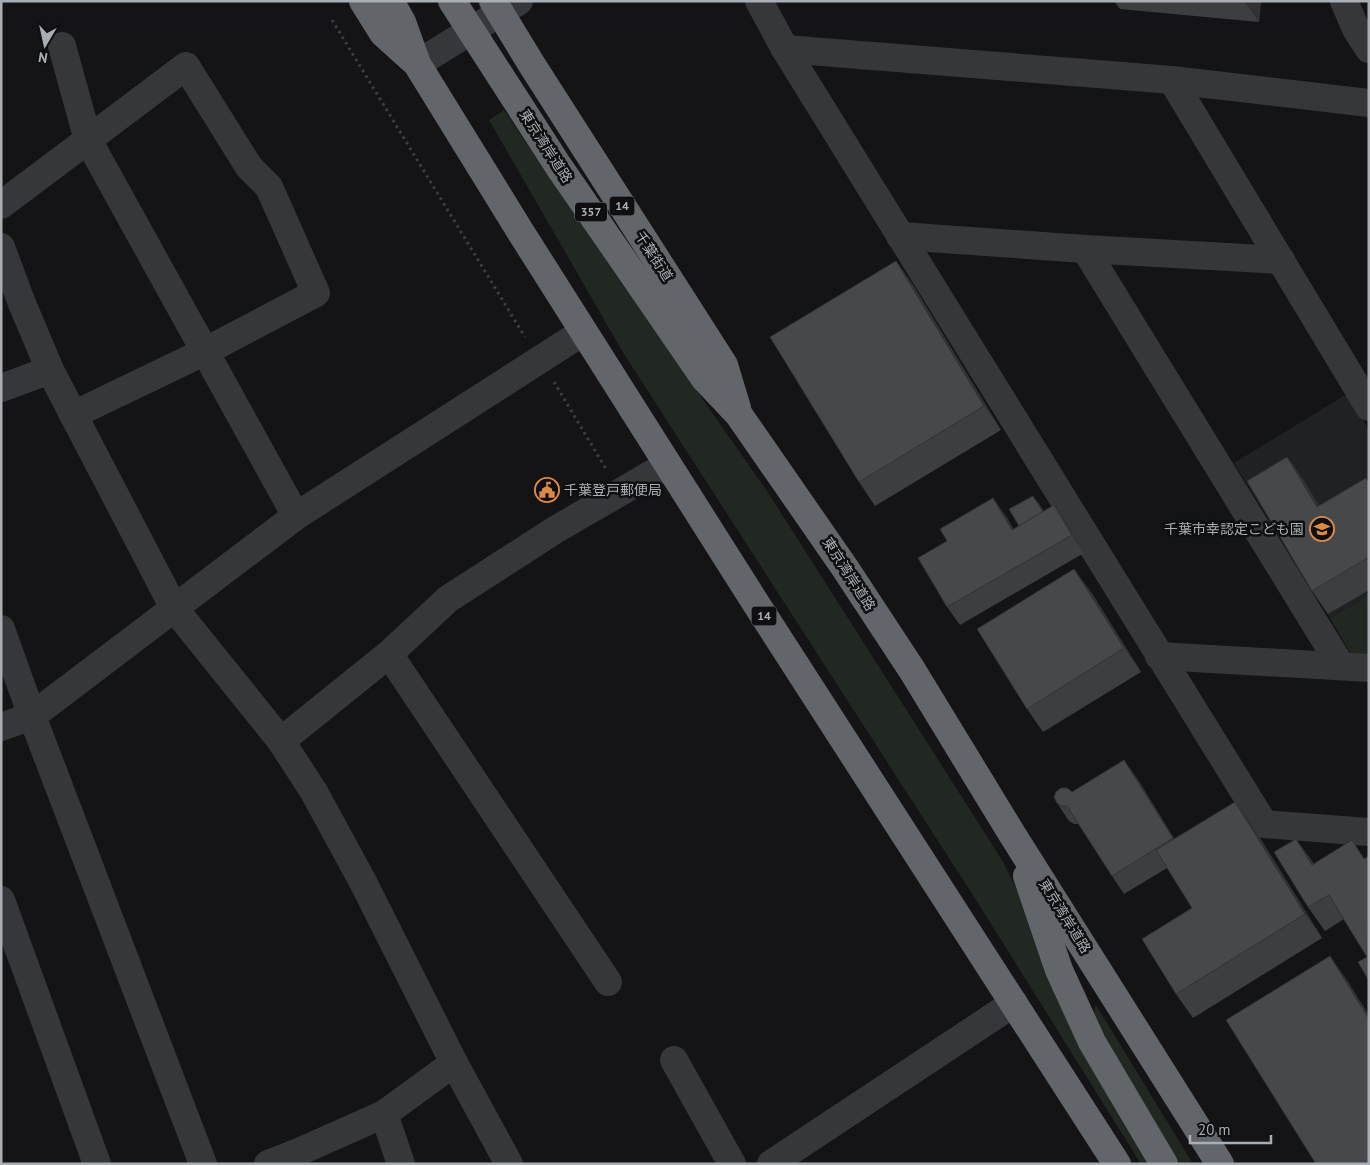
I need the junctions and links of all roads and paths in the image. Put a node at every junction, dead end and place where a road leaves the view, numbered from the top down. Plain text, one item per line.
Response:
1 (363, 1) edge
2 (390, 1) edge
3 (452, 1) edge
4 (759, 1) edge
5 (1344, 1) edge
6 (504, 5) edge
7 (332, 20) dead end
8 (470, 31) junction
9 (62, 46) dead end
10 (785, 49) junction
11 (1369, 49) edge
12 (417, 64) junction
13 (1172, 80) junction
14 (1369, 103) edge
15 (88, 140) junction
16 (1, 205) edge
17 (900, 236) junction
18 (1, 247) edge
19 (1085, 250) junction
20 (1281, 260) junction
21 (583, 332) junction
22 (528, 342) dead end
23 (204, 352) junction
24 (50, 370) junction
25 (554, 382) dead end
26 (1, 388) edge
27 (1369, 407) edge
28 (73, 415) junction
29 (739, 415) junction
30 (667, 465) junction
31 (606, 470) dead end
32 (296, 516) junction
33 (174, 608) junction
34 (1, 629) edge
35 (389, 654) junction
36 (1159, 656) junction
37 (1341, 666) junction
38 (1369, 668) edge
39 (32, 716) junction
40 (1, 727) edge
41 (281, 741) junction
42 (1369, 832) edge
43 (1012, 834) junction
44 (1, 900) edge
45 (608, 982) dead end
46 (1014, 1003) junction
47 (674, 1060) dead end
48 (454, 1063) junction
49 (384, 1114) junction
50 (303, 1158) edge
51 (97, 1164) edge
52 (203, 1164) edge
53 (268, 1164) edge
54 (401, 1164) edge
55 (510, 1164) edge
56 (732, 1164) edge
57 (771, 1164) edge
58 (1117, 1164) edge
59 (1164, 1164) edge
60 (1220, 1164) edge

1 - 12 highway, 14
2 - 12 highway
3 - 8 highway, 東京湾岸道路 / 357
4 - 10 street
5 - 11 street
6 - 8 street
6 - 29 highway, 千葉街道 / 14
7 - 22 path
8 - 12 street
8 - 29 highway, 東京湾岸道路 / 357
9 - 15 street
10 - 13 street
10 - 17 street
12 - 21 highway, 14
13 - 14 street
13 - 20 street
15 - 16 street
15 - 23 street
15 - 23 street
17 - 19 street
17 - 36 street
18 - 24 street
19 - 20 street
19 - 37 street
20 - 27 street
21 - 30 highway, 14
21 - 32 street
23 - 28 street
23 - 32 street
24 - 26 street
24 - 28 street
25 - 31 path
28 - 33 street
29 - 43 highway, 東京湾岸道路 / 14
30 - 35 street
30 - 46 highway, 14
32 - 33 street
33 - 39 street
33 - 41 street
34 - 39 street
35 - 41 street
35 - 45 street
36 - 37 street
36 - 42 street
37 - 38 street
39 - 40 street
39 - 52 street
41 - 48 street
43 - 59 highway
43 - 60 highway, 東京湾岸道路 / 14
44 - 51 street
46 - 57 street
46 - 58 highway, 14
47 - 56 street
48 - 49 street
48 - 55 street
49 - 50 street
49 - 54 street
50 - 53 street

